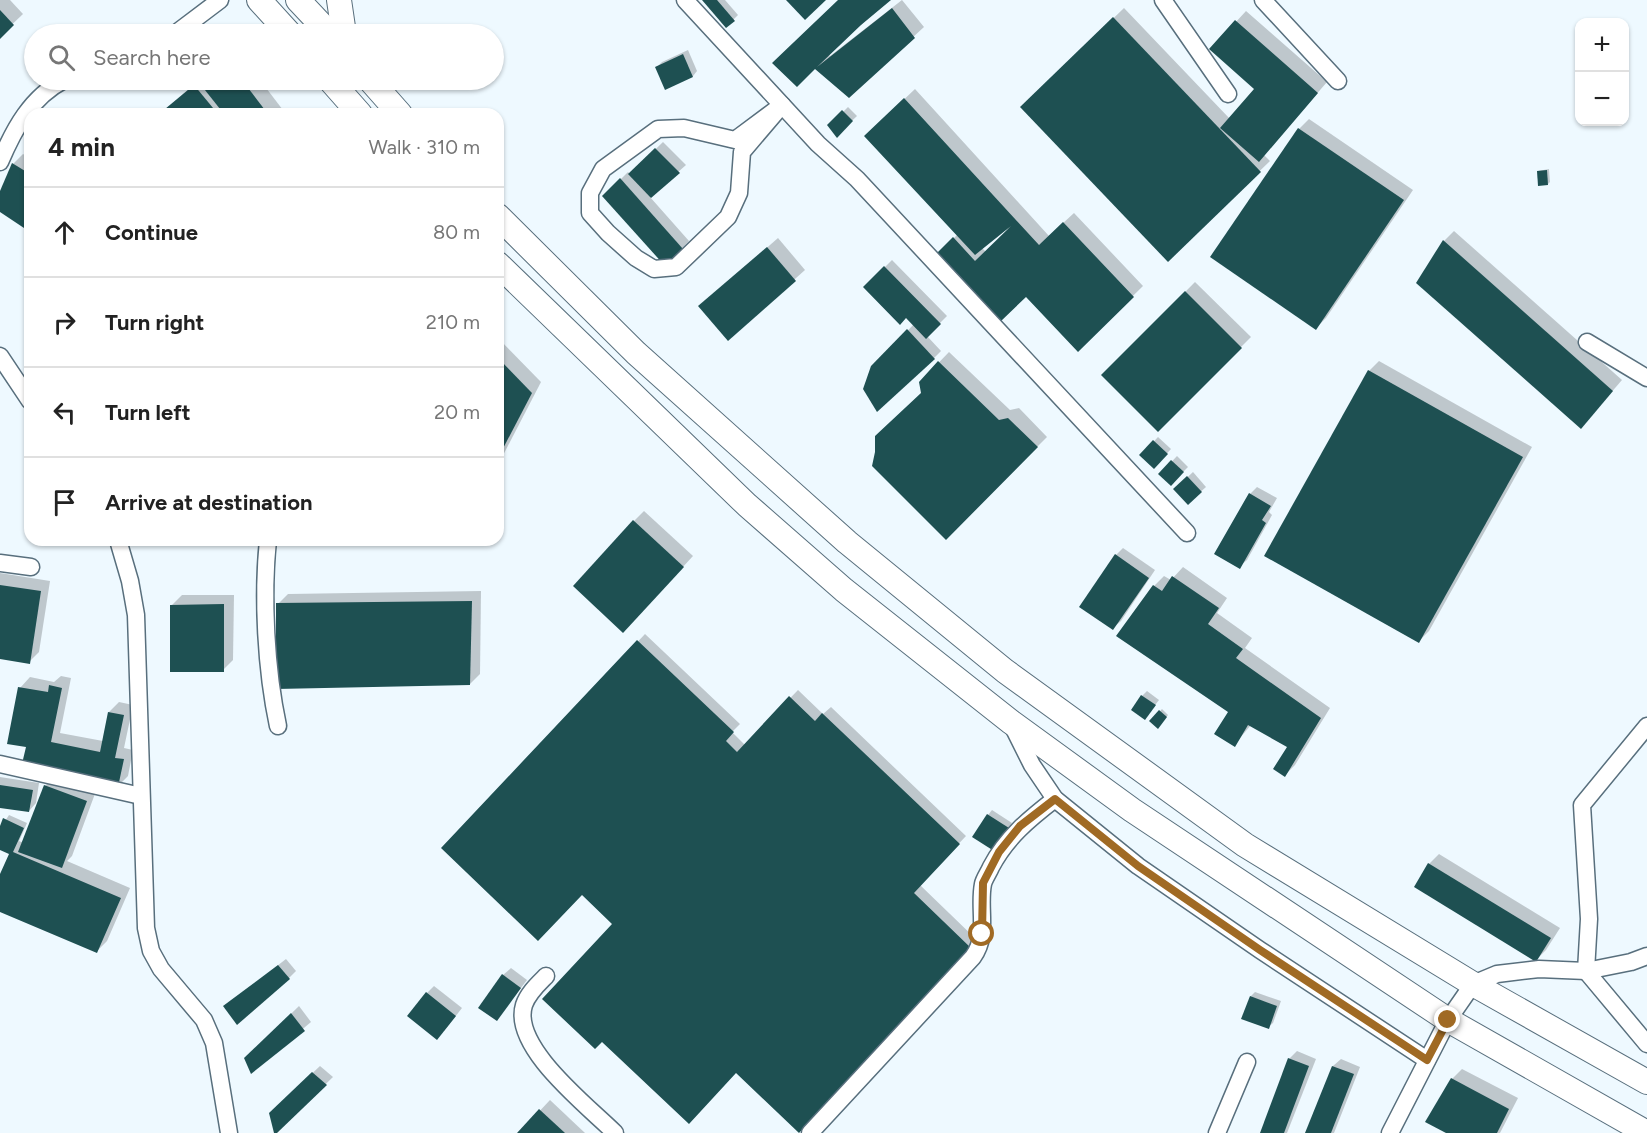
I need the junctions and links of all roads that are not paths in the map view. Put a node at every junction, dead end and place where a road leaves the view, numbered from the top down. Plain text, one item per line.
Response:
1 (219, 0) edge
2 (259, 0) edge
3 (298, 0) edge
4 (339, 0) edge
5 (685, 0) edge
6 (1163, 0) edge
7 (1263, 0) edge
8 (188, 24) edge
9 (281, 24) edge
10 (321, 24) edge
11 (343, 24) edge
12 (1338, 81) dead end
13 (50, 90) edge
14 (339, 90) edge
15 (379, 90) edge
16 (1228, 94) dead end
17 (782, 105) junction
18 (29, 108) edge
19 (355, 108) edge
20 (395, 108) edge
21 (24, 115) edge
22 (5, 138) edge
23 (0, 162) edge
24 (504, 222) edge
25 (504, 270) edge
26 (1587, 342) dead end
27 (0, 356) edge
28 (1647, 378) edge
29 (24, 392) edge
30 (1187, 533) dead end
31 (120, 546) edge
32 (267, 546) edge
33 (0, 563) edge
34 (31, 567) dead end
35 (1011, 722) junction
36 (278, 726) dead end
37 (1647, 726) edge
38 (0, 764) edge
39 (141, 796) junction
40 (1055, 799) junction
41 (1647, 956) edge
42 (1586, 971) junction
43 (546, 976) dead end
44 (1473, 984) junction
45 (1448, 1020) junction
46 (1647, 1044) edge
47 (1427, 1060) junction
48 (1247, 1062) dead end
49 (1647, 1082) edge
50 (229, 1133) edge
51 (615, 1133) edge
52 (810, 1133) edge
53 (1217, 1133) edge
54 (1390, 1133) edge
55 (1647, 1133) edge

1 - 8 street
2 - 9 highway
3 - 10 highway
4 - 11 highway
5 - 17 street
6 - 16 street
7 - 12 street
13 - 18 street
14 - 19 highway
15 - 20 highway
17 - 17 street
17 - 30 street
21 - 22 street
22 - 23 street
24 - 44 highway
25 - 35 highway
26 - 28 street
27 - 29 street
31 - 39 street
32 - 36 street
33 - 34 street
35 - 40 street
35 - 45 highway
37 - 42 street
38 - 39 street
39 - 50 street
40 - 47 street
40 - 52 street
41 - 42 street
42 - 44 street
42 - 46 street
43 - 51 street
44 - 45 street
44 - 49 highway
45 - 47 street
45 - 55 highway
47 - 54 street
48 - 53 street

